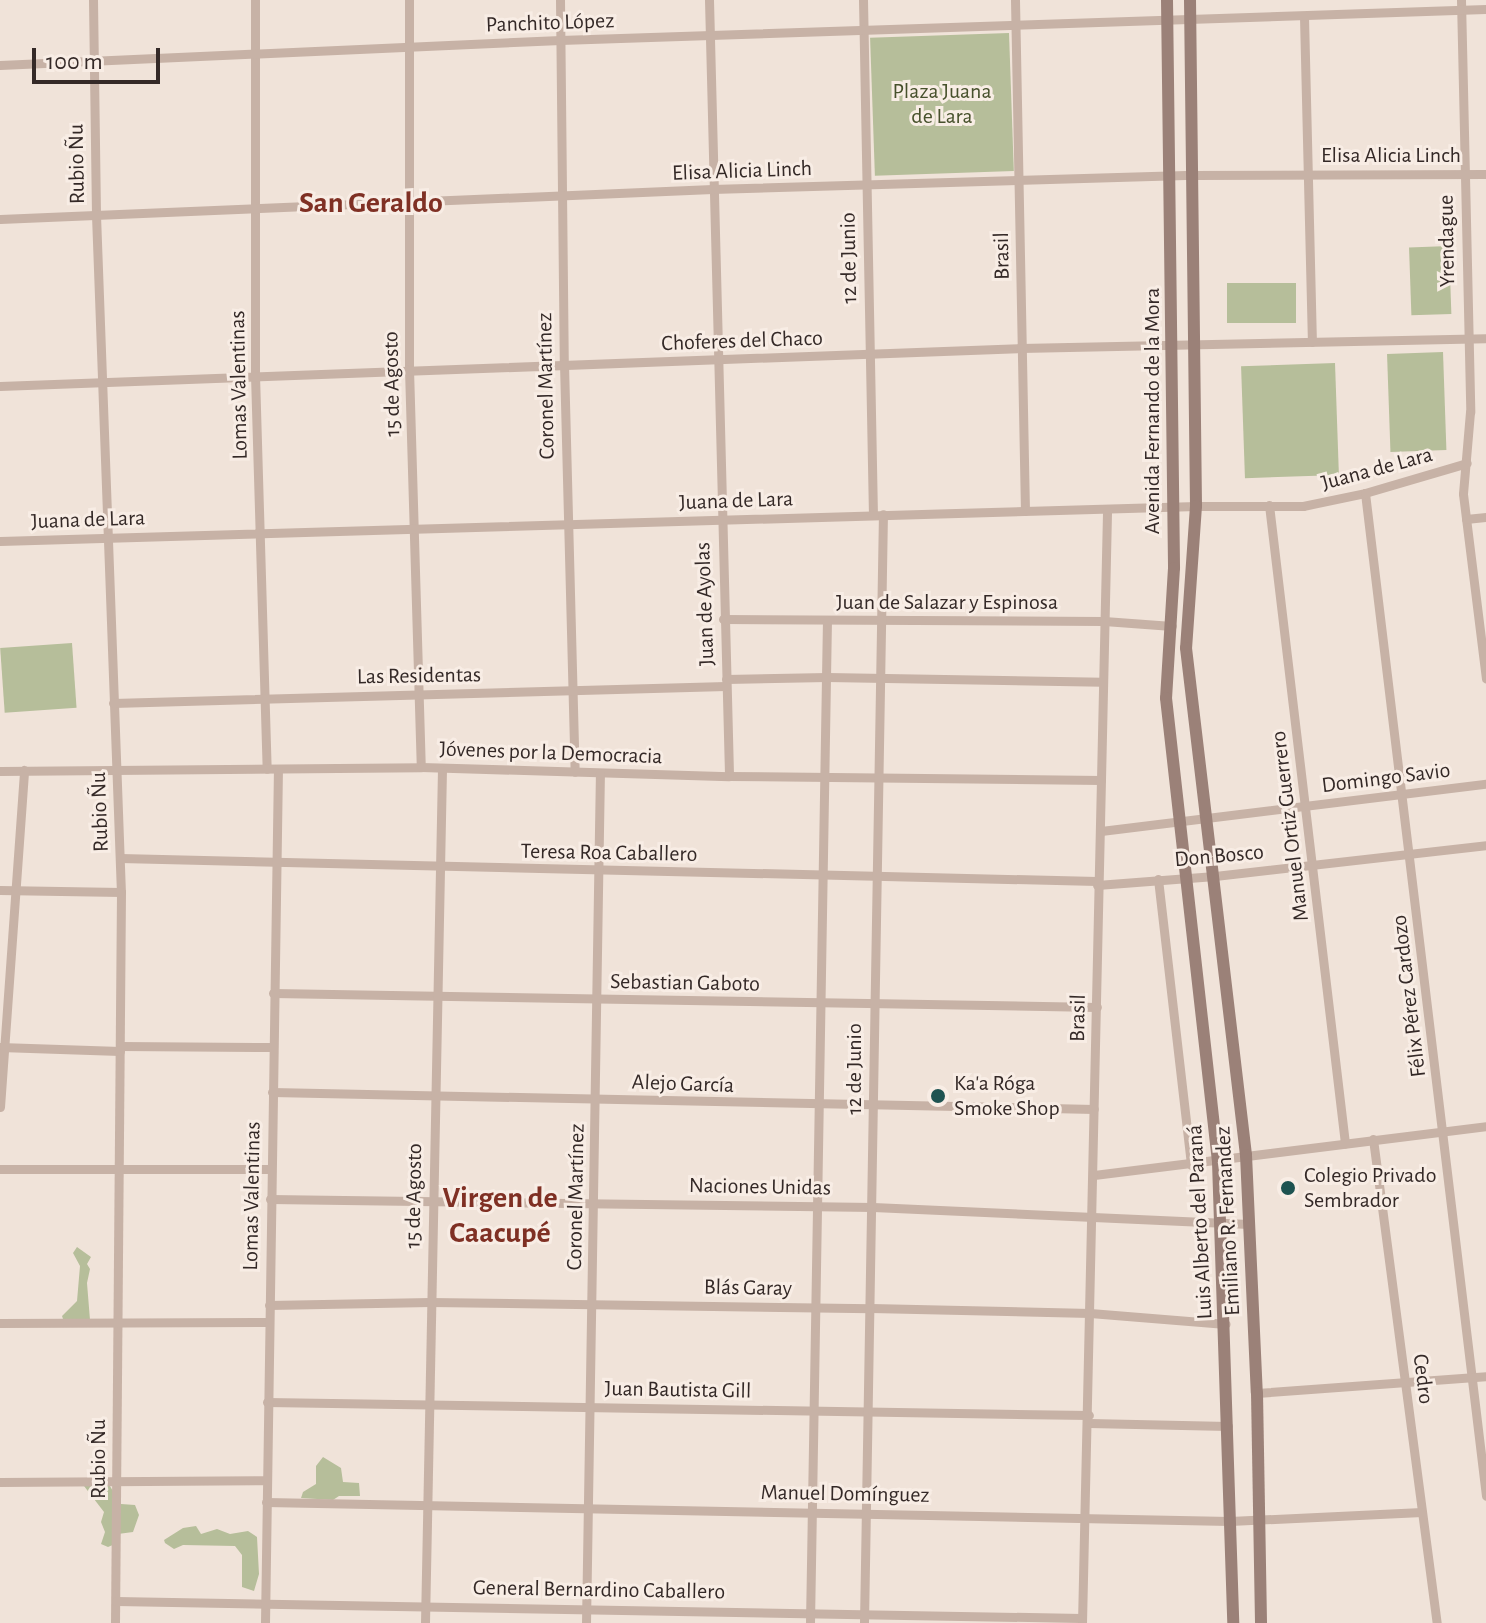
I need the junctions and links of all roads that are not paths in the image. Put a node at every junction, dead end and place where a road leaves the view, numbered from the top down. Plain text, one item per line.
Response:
1 (93, 0) edge
2 (255, 0) edge
3 (409, 0) edge
4 (560, 0) edge
5 (709, 0) edge
6 (863, 0) edge
7 (1015, 0) edge
8 (1167, 0) edge
9 (1190, 0) edge
10 (1461, 5) edge
11 (1486, 9) edge
12 (1304, 17) junction
13 (1190, 20) junction
14 (1167, 21) junction
15 (1015, 26) junction
16 (863, 31) junction
17 (710, 35) junction
18 (560, 40) junction
19 (409, 47) junction
20 (255, 53) junction
21 (94, 60) junction
22 (0, 65) edge
23 (1309, 174) junction
24 (1464, 174) junction
25 (1486, 174) edge
26 (1194, 175) junction
27 (1169, 176) junction
28 (1019, 180) junction
29 (865, 185) junction
30 (712, 189) junction
31 (562, 196) junction
32 (409, 201) junction
33 (255, 208) junction
34 (96, 215) junction
35 (0, 219) edge
36 (1466, 338) junction
37 (1486, 338) edge
38 (1312, 342) junction
39 (1196, 343) junction
40 (1174, 345) junction
41 (1021, 348) junction
42 (869, 355) junction
43 (716, 360) junction
44 (564, 364) junction
45 (409, 369) junction
46 (255, 375) junction
47 (102, 381) junction
48 (0, 386) edge
49 (1467, 463) junction
50 (1365, 493) junction
51 (1269, 505) junction
52 (1196, 506) junction
53 (1174, 508) junction
54 (1107, 509) junction
55 (1025, 511) junction
56 (878, 514) junction
57 (1486, 517) edge
58 (1466, 519) junction
59 (721, 520) junction
60 (567, 524) junction
61 (414, 528) junction
62 (260, 534) junction
63 (108, 538) junction
64 (0, 541) edge
65 (723, 619) junction
66 (827, 620) junction
67 (881, 621) junction
68 (1104, 621) junction
69 (1172, 626) junction
70 (827, 677) junction
71 (880, 678) junction
72 (1486, 679) edge
73 (1102, 682) junction
74 (726, 683) junction
75 (572, 691) junction
76 (419, 694) junction
77 (267, 698) junction
78 (113, 703) junction
79 (421, 767) junction
80 (116, 769) junction
81 (273, 769) junction
82 (24, 770) junction
83 (442, 770) junction
84 (0, 771) edge
85 (575, 772) junction
86 (600, 773) junction
87 (729, 776) junction
88 (825, 776) junction
89 (877, 776) junction
90 (1101, 780) junction
91 (1486, 784) edge
92 (1402, 794) junction
93 (1306, 806) junction
94 (1208, 818) junction
95 (1181, 820) junction
96 (1101, 831) junction
97 (1486, 845) edge
98 (1410, 855) junction
99 (120, 858) junction
100 (276, 862) junction
101 (1313, 865) junction
102 (439, 868) junction
103 (599, 871) junction
104 (823, 874) junction
105 (876, 875) junction
106 (1188, 876) junction
107 (1215, 876) junction
108 (1158, 879) junction
109 (1097, 883) junction
110 (0, 890) edge
111 (17, 890) junction
112 (121, 892) junction
113 (273, 993) junction
114 (436, 995) junction
115 (597, 1000) junction
116 (822, 1003) junction
117 (874, 1003) junction
118 (1097, 1007) junction
119 (272, 1047) junction
120 (3, 1048) edge
121 (120, 1049) junction
122 (272, 1092) junction
123 (434, 1096) junction
124 (596, 1099) junction
125 (821, 1105) junction
126 (873, 1106) junction
127 (0, 1107) edge
128 (1094, 1109) junction
129 (1486, 1126) edge
130 (1443, 1131) junction
131 (1373, 1139) junction
132 (1345, 1143) junction
133 (1246, 1155) junction
134 (1218, 1162) junction
135 (1191, 1165) junction
136 (0, 1169) edge
137 (120, 1169) junction
138 (271, 1169) junction
139 (1094, 1175) junction
140 (270, 1199) junction
141 (432, 1202) junction
142 (594, 1203) junction
143 (818, 1205) junction
144 (873, 1207) junction
145 (1092, 1217) junction
146 (1249, 1224) junction
147 (1221, 1225) junction
148 (430, 1302) junction
149 (592, 1304) junction
150 (269, 1305) junction
151 (816, 1307) junction
152 (871, 1308) junction
153 (1090, 1313) junction
154 (268, 1322) junction
155 (0, 1323) edge
156 (118, 1323) junction
157 (1226, 1324) junction
158 (1486, 1376) edge
159 (1472, 1377) junction
160 (1406, 1382) junction
161 (1257, 1393) junction
162 (267, 1402) junction
163 (428, 1404) junction
164 (590, 1407) junction
165 (815, 1410) junction
166 (868, 1410) junction
167 (1089, 1419) junction
168 (1228, 1426) junction
169 (266, 1480) junction
170 (117, 1481) junction
171 (0, 1482) edge
172 (1486, 1496) edge
173 (266, 1502) junction
174 (425, 1504) junction
175 (588, 1507) junction
176 (812, 1510) junction
177 (866, 1512) junction
178 (1422, 1512) junction
179 (1259, 1518) junction
180 (1086, 1519) junction
181 (1230, 1521) junction
182 (116, 1601) junction
183 (265, 1604) junction
184 (425, 1606) junction
185 (586, 1607) junction
186 (810, 1618) edge
187 (864, 1619) edge
188 (1082, 1621) edge
189 (115, 1623) edge
190 (265, 1623) edge
191 (425, 1623) edge
192 (586, 1623) edge
193 (1233, 1623) edge
194 (1261, 1623) edge
195 (1437, 1623) edge

1 - 21 street, Rubio Ñu
2 - 20 street, Lomas Valentinas
3 - 19 street, 15 de Agosto
4 - 18 street, Coronel Martínez
5 - 17 street, Juan de Ayolas
6 - 16 street, 12 de Junio
7 - 15 street, Brasil
8 - 14 main road, Avenida Fernando de la Mora
9 - 13 main road, Avenida Fernando de la Mora
10 - 11 street, Panchito López
10 - 12 street, Panchito López
10 - 24 street, Yrendague
12 - 13 street, Panchito López
12 - 23 street
13 - 14 street, Panchito López
13 - 26 main road, Avenida Fernando de la Mora
14 - 15 street, Panchito López
14 - 27 main road, Avenida Fernando de la Mora
15 - 16 street, Panchito López
15 - 28 street, Brasil
16 - 17 street, Panchito López
16 - 29 street, 12 de Junio
17 - 18 street, Panchito López
17 - 30 street, Juan de Ayolas
18 - 19 street, Panchito López
18 - 31 street, Coronel Martínez
19 - 20 street, Panchito López
19 - 32 street, 15 de Agosto
20 - 21 street, Panchito López
20 - 33 street, Lomas Valentinas
21 - 22 street, Panchito López
21 - 34 street, Rubio Ñu
23 - 24 street, Elisa Alicia Linch
23 - 26 street, Elisa Alicia Linch
23 - 38 street
24 - 25 street, Elisa Alicia Linch
24 - 36 street, Yrendague
26 - 27 street, Elisa Alicia Linch
26 - 39 main road, Avenida Fernando de la Mora
27 - 28 street, Elisa Alicia Linch
27 - 40 main road, Avenida Fernando de la Mora
28 - 29 street, Elisa Alicia Linch
28 - 41 street, Brasil
29 - 30 street, Elisa Alicia Linch
29 - 42 street, 12 de Junio
30 - 31 street, Elisa Alicia Linch
30 - 43 street, Juan de Ayolas
31 - 32 street, Elisa Alicia Linch
31 - 44 street, Coronel Martínez
32 - 33 street, Elisa Alicia Linch
32 - 45 street, 15 de Agosto
33 - 34 street, Elisa Alicia Linch
33 - 46 street, Lomas Valentinas
34 - 35 street, Elisa Alicia Linch
34 - 47 street, Rubio Ñu
36 - 37 street, Choferes del Chaco
36 - 38 street, Choferes del Chaco
36 - 49 street, Yrendague
38 - 39 street, Choferes del Chaco
39 - 40 street, Choferes del Chaco
39 - 52 main road, Avenida Fernando de la Mora
40 - 41 street, Choferes del Chaco
40 - 53 main road, Avenida Fernando de la Mora
41 - 42 street, Choferes del Chaco
41 - 55 street, Brasil
42 - 43 street, Choferes del Chaco
42 - 56 street, 12 de Junio
43 - 44 street, Choferes del Chaco
43 - 59 street, Juan de Ayolas
44 - 45 street, Choferes del Chaco
44 - 60 street, Coronel Martínez
45 - 46 street, Choferes del Chaco
45 - 61 street, 15 de Agosto
46 - 47 street, Choferes del Chaco
46 - 62 street, Lomas Valentinas
47 - 48 street, Choferes del Chaco
47 - 63 street, Rubio Ñu
49 - 50 street, Juana de Lara
49 - 58 street, Yrendague
50 - 51 street, Juana de Lara
50 - 92 street, Félix Pérez Cardozo
51 - 52 street, Juana de Lara
51 - 93 street, Manuel Ortiz Guerrero
52 - 53 street, Juana de Lara
52 - 94 main road, Avenida Fernando de la Mora
53 - 54 street, Juana de Lara
53 - 69 main road, Avenida Fernando de la Mora
54 - 55 street, Juana de Lara
54 - 68 street, Brasil
55 - 56 street, Juana de Lara
56 - 59 street, Juana de Lara
56 - 67 street, 12 de Junio
57 - 58 street
58 - 72 street, Yrendague
59 - 60 street, Juana de Lara
59 - 65 street, Juan de Ayolas
60 - 61 street, Juana de Lara
60 - 75 street, Coronel Martínez
61 - 62 street, Juana de Lara
61 - 76 street, 15 de Agosto
62 - 63 street, Juana de Lara
62 - 77 street, Lomas Valentinas
63 - 64 street, Juana de Lara
63 - 78 street, Rubio Ñu
65 - 66 street, Juan de Salazar y Espinosa
65 - 74 street, Juan de Ayolas
66 - 67 street, Juan de Salazar y Espinosa
66 - 70 street, 12 de Junio
67 - 68 street, Juan de Salazar y Espinosa
67 - 71 street, 12 de Junio
68 - 69 street, Juan de Salazar y Espinosa
68 - 73 street, Brasil
69 - 95 main road, Avenida Fernando de la Mora
70 - 71 street, Las Residentas
70 - 74 street, Las Residentas
70 - 88 street, 12 de Junio
71 - 73 street, Las Residentas
71 - 89 street, 12 de Junio
73 - 90 street, Brasil
74 - 75 street, Las Residentas
74 - 87 street, Juan de Ayolas
75 - 76 street, Las Residentas
75 - 85 street, Coronel Martínez
76 - 77 street, Las Residentas
76 - 79 street, 15 de Agosto
77 - 78 street, Las Residentas
77 - 81 street, Lomas Valentinas
78 - 80 street, Rubio Ñu
79 - 81 street, Jóvenes por la Democracia
79 - 83 street, Jóvenes por la Democracia
80 - 81 street, Jóvenes por la Democracia
80 - 82 street, Jóvenes por la Democracia
80 - 99 street, Rubio Ñu
81 - 100 street, Lomas Valentinas
82 - 84 street, Jóvenes por la Democracia
82 - 111 street
83 - 85 street, Jóvenes por la Democracia
83 - 102 street, 15 de Agosto
85 - 86 street, Jóvenes por la Democracia
86 - 87 street, Jóvenes por la Democracia
86 - 103 street, Coronel Martínez
87 - 88 street, Jóvenes por la Democracia
88 - 89 street, Jóvenes por la Democracia
88 - 104 street, 12 de Junio
89 - 90 street, Jóvenes por la Democracia
89 - 105 street, 12 de Junio
90 - 96 street, Brasil
91 - 92 street, Domingo Savio
92 - 93 street, Domingo Savio
92 - 98 street, Félix Pérez Cardozo
93 - 94 street, Domingo Savio
93 - 101 street, Manuel Ortiz Guerrero
94 - 95 street, Domingo Savio
94 - 107 main road, Emiliano R. Fernandez
95 - 96 street, Domingo Savio
95 - 106 main road, Luis Alberto del Paraná
96 - 109 street, Brasil
97 - 98 street, Don Bosco
98 - 101 street, Don Bosco
98 - 130 street, Félix Pérez Cardozo
99 - 100 street, Teresa Roa Caballero
99 - 112 street, Rubio Ñu
100 - 102 street, Teresa Roa Caballero
100 - 113 street, Lomas Valentinas
101 - 107 street, Don Bosco
101 - 132 street, Manuel Ortiz Guerrero
102 - 103 street, Teresa Roa Caballero
102 - 114 street, 15 de Agosto
103 - 104 street, Teresa Roa Caballero
103 - 115 street, Coronel Martínez
104 - 105 street, Teresa Roa Caballero
104 - 116 street, 12 de Junio
105 - 109 street, Teresa Roa Caballero
105 - 117 street, 12 de Junio
106 - 107 street, Don Bosco
106 - 108 street, Don Bosco
106 - 134 main road, Luis Alberto del Paraná
107 - 133 main road, Emiliano R. Fernandez
108 - 109 street, Don Bosco
108 - 135 street
109 - 118 street, Brasil
110 - 111 street
111 - 112 street
111 - 120 street
112 - 121 street, Rubio Ñu
113 - 114 street, Sebastian Gaboto
113 - 119 street, Lomas Valentinas
114 - 115 street, Sebastian Gaboto
114 - 123 street, 15 de Agosto
115 - 116 street, Sebastian Gaboto
115 - 124 street, Coronel Martínez
116 - 117 street, Sebastian Gaboto
116 - 125 street, 12 de Junio
117 - 118 street, Sebastian Gaboto
117 - 126 street, 12 de Junio
118 - 128 street, Brasil
119 - 121 street
119 - 122 street, Lomas Valentinas
120 - 121 street
120 - 127 street
121 - 137 street, Rubio Ñu
122 - 123 street, Alejo García
122 - 138 street, Lomas Valentinas
123 - 124 street, Alejo García
123 - 141 street, 15 de Agosto
124 - 125 street, Alejo García
124 - 142 street, Coronel Martínez
125 - 126 street, Alejo García
125 - 143 street, 12 de Junio
126 - 128 street, Alejo García
126 - 144 street, 12 de Junio
128 - 139 street, Brasil
129 - 130 street
130 - 131 street
130 - 159 street, Félix Pérez Cardozo
131 - 132 street
131 - 160 street, Cedro
132 - 133 street
133 - 134 street
133 - 146 main road, Emiliano R. Fernandez
134 - 135 street
134 - 147 main road, Luis Alberto del Paraná
135 - 139 street
136 - 137 street
137 - 138 street
137 - 156 street, Rubio Ñu
138 - 140 street, Lomas Valentinas
139 - 145 street, Brasil
140 - 141 street, Naciones Unidas
140 - 150 street, Lomas Valentinas
141 - 142 street, Naciones Unidas
141 - 148 street, 15 de Agosto
142 - 143 street, Naciones Unidas
142 - 149 street, Coronel Martínez
143 - 144 street, Naciones Unidas
143 - 151 street, 12 de Junio
144 - 145 street, Naciones Unidas
144 - 152 street, 12 de Junio
145 - 147 street, Naciones Unidas
145 - 153 street, Brasil
146 - 147 street, Naciones Unidas
146 - 161 main road, Emiliano R. Fernandez
147 - 157 main road, Luis Alberto del Paraná
148 - 149 street, Blás Garay
148 - 150 street, Blás Garay
148 - 163 street, 15 de Agosto
149 - 151 street, Blás Garay
149 - 164 street, Coronel Martínez
150 - 154 street, Lomas Valentinas
151 - 152 street, Blás Garay
151 - 165 street, 12 de Junio
152 - 153 street, Blás Garay
152 - 166 street, 12 de Junio
153 - 157 street, Blás Garay
153 - 167 street, Brasil
154 - 156 street
154 - 162 street, Lomas Valentinas
155 - 156 street
156 - 170 street, Rubio Ñu
157 - 168 main road, Luis Alberto del Paraná
158 - 159 street
159 - 160 street
159 - 172 street, Félix Pérez Cardozo
160 - 161 street
160 - 178 street, Cedro
161 - 179 main road, Emiliano R. Fernandez
162 - 163 street, Juan Bautista Gill
162 - 169 street, Lomas Valentinas
163 - 164 street, Juan Bautista Gill
163 - 174 street, 15 de Agosto
164 - 165 street, Juan Bautista Gill
164 - 175 street, Coronel Martínez
165 - 166 street, Juan Bautista Gill
165 - 176 street, 12 de Junio
166 - 167 street, Juan Bautista Gill
166 - 177 street, 12 de Junio
167 - 168 street, Juan Bautista Gill
167 - 180 street, Brasil
168 - 181 main road, Luis Alberto del Paraná
169 - 170 street
169 - 173 street, Lomas Valentinas
170 - 171 street
170 - 182 street, Rubio Ñu
173 - 174 street, Manuel Domínguez
173 - 183 street, Lomas Valentinas
174 - 175 street, Manuel Domínguez
174 - 184 street, 15 de Agosto
175 - 176 street, Manuel Domínguez
175 - 185 street, Coronel Martínez
176 - 177 street, Manuel Domínguez
176 - 186 street, 12 de Junio
177 - 180 street, Manuel Domínguez
177 - 187 street, 12 de Junio
178 - 179 street, Manuel Domínguez
178 - 195 street, Cedro
179 - 181 street, Manuel Domínguez
179 - 194 main road, Emiliano R. Fernandez
180 - 181 street, Manuel Domínguez
180 - 188 street, Brasil
181 - 193 main road, Luis Alberto del Paraná
182 - 183 street, General Bernardino Caballero
182 - 189 street, Rubio Ñu
183 - 184 street, General Bernardino Caballero
183 - 190 street, Lomas Valentinas
184 - 185 street, General Bernardino Caballero
184 - 191 street, 15 de Agosto
185 - 186 street, General Bernardino Caballero
185 - 192 street, Coronel Martínez
186 - 187 street, General Bernardino Caballero
187 - 188 street, General Bernardino Caballero

